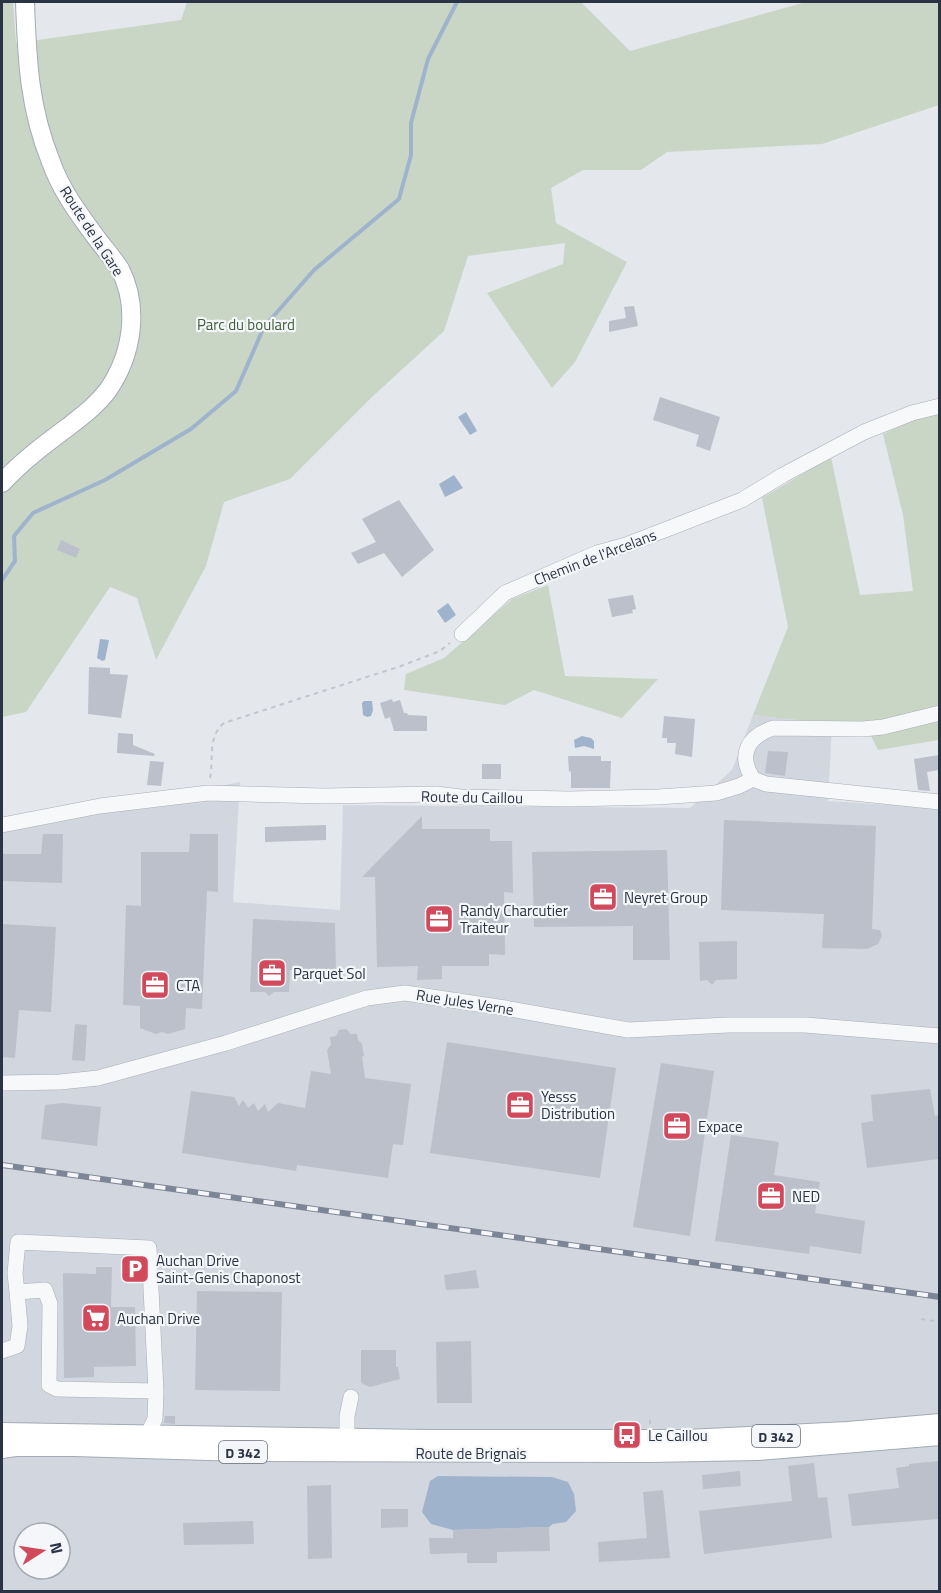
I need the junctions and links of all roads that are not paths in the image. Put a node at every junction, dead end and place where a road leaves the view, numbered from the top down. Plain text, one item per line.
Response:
1 (25, 2) edge
2 (939, 406) edge
3 (2, 483) edge
4 (462, 634) road end
5 (939, 713) edge
6 (753, 779) junction
7 (939, 802) edge
8 (2, 825) edge
9 (939, 1036) edge
10 (2, 1083) edge
11 (17, 1292) junction
12 (2, 1351) edge
13 (156, 1391) junction
14 (351, 1397) dead end
15 (939, 1423) edge
16 (2, 1432) edge
17 (147, 1435) junction
18 (939, 1436) edge
19 (347, 1445) junction
20 (2, 1449) edge

1 - 3 main road, Route de la Gare
2 - 4 street, Chemin de l'Arcelans
5 - 6 street
6 - 7 street
6 - 8 street, Route du Caillou
9 - 10 street, Rue Jules Verne
11 - 12 street
11 - 13 street
11 - 13 street
13 - 17 street
14 - 19 street
15 - 19 main road, Route de Brignais / D 342
16 - 17 main road, Route de Brignais / D 342
17 - 19 main road, Route de Brignais / D 342
18 - 19 main road, Route de Brignais / D 342
19 - 20 main road, Route de Brignais / D 342

